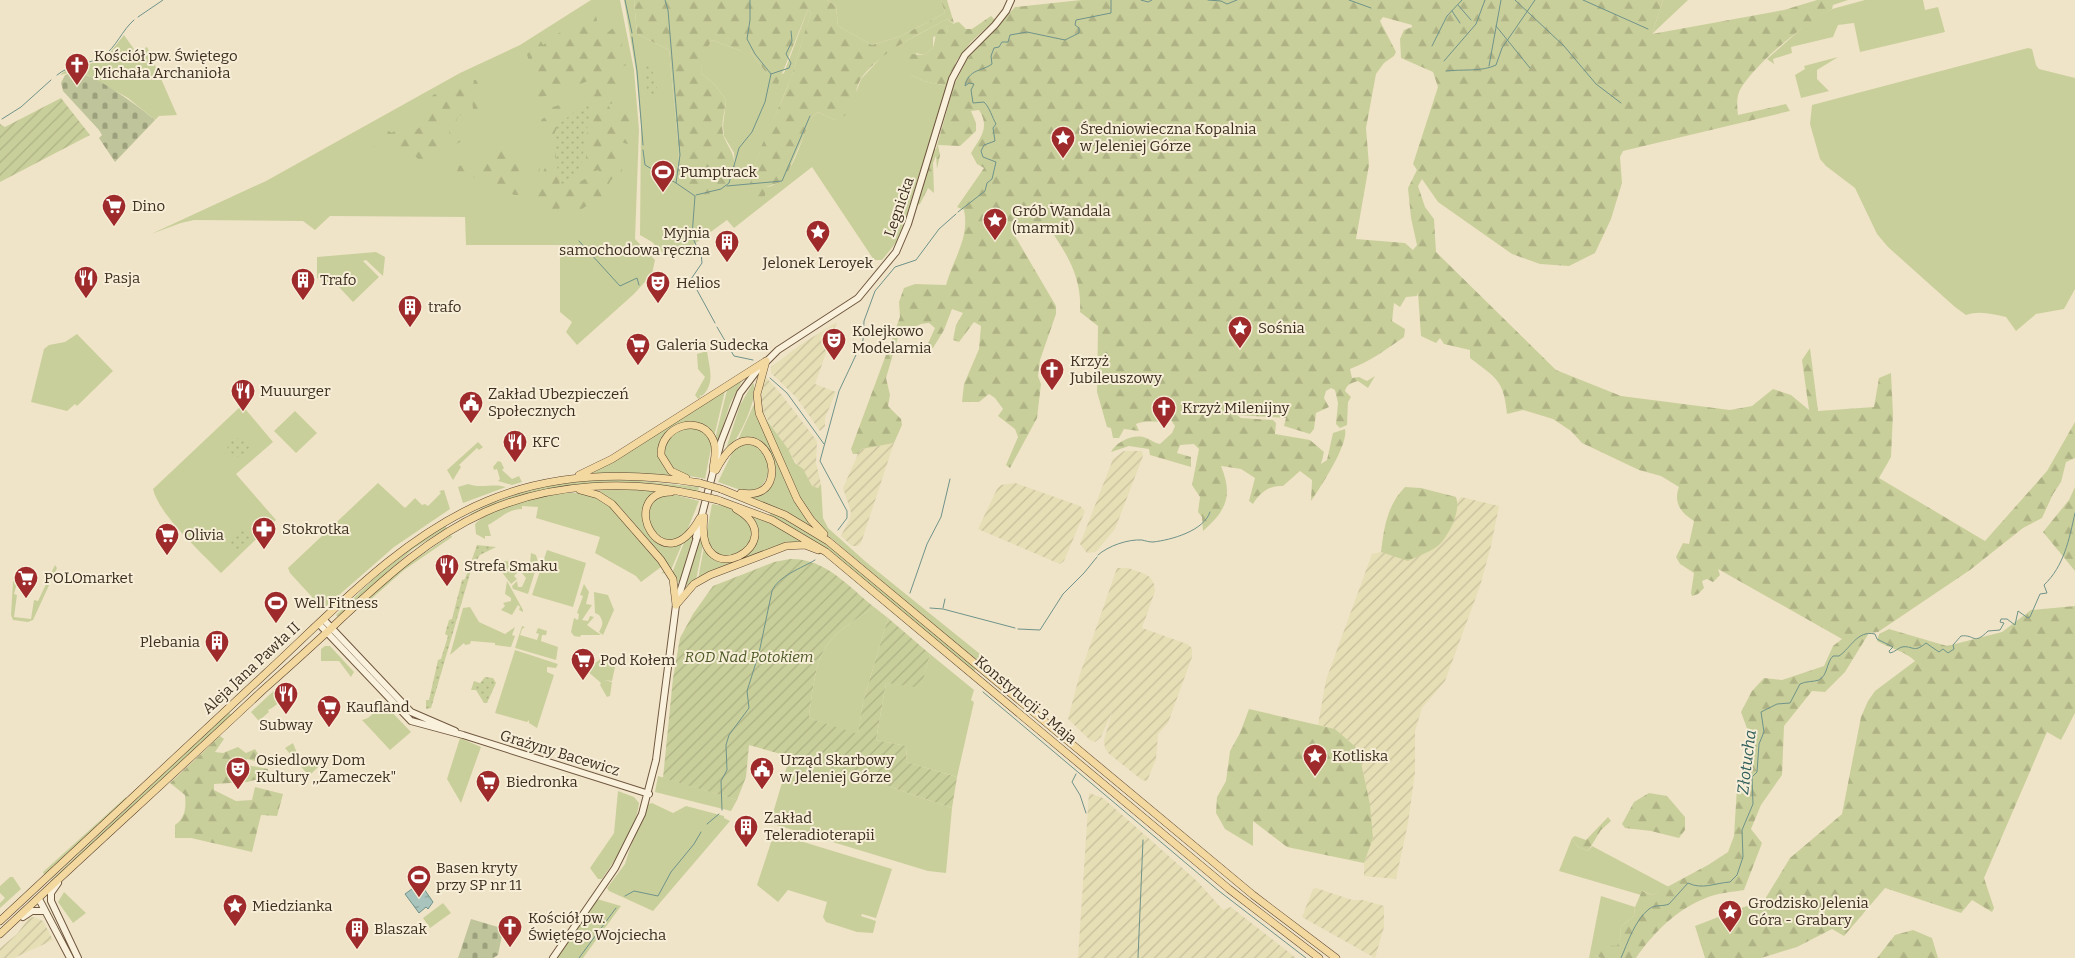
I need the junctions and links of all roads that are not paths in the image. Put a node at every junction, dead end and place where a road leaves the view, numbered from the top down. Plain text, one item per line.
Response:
1 (1011, 0) edge
2 (766, 361) junction
3 (715, 469) junction
4 (568, 479) junction
5 (700, 483) junction
6 (720, 489) junction
7 (562, 491) junction
8 (697, 495) junction
9 (718, 500) junction
10 (702, 517) junction
11 (848, 555) junction
12 (842, 564) junction
13 (676, 605) junction
14 (322, 622) junction
15 (329, 630) junction
16 (420, 721) junction
17 (649, 794) junction
18 (63, 876) junction
19 (32, 892) junction
20 (38, 899) junction
21 (52, 906) junction
22 (44, 911) junction
23 (0, 921) edge
24 (11, 924) junction
25 (0, 934) edge
26 (70, 958) edge
27 (78, 958) edge
28 (553, 958) edge
29 (1319, 958) edge
30 (1336, 958) edge

1 - 2 street, Legnicka
2 - 3 street, Legnicka
2 - 4 main road
2 - 11 main road
3 - 5 main road
3 - 6 main road
3 - 10 street, Legnicka
4 - 5 main road, Aleja Jana Pawła II
4 - 14 main road, Aleja Jana Pawła II
5 - 6 main road, Konstytucji 3 Maja, bridge
6 - 11 main road, Konstytucji 3 Maja
7 - 8 main road, Aleja Jana Pawła II
7 - 13 main road
7 - 15 main road, Aleja Jana Pawła II
8 - 9 main road, Konstytucji 3 Maja, bridge
8 - 10 main road
9 - 10 main road
9 - 12 main road, Konstytucji 3 Maja
10 - 13 street, Legnicka
11 - 30 main road, Konstytucji 3 Maja
12 - 13 main road
12 - 29 main road, Konstytucji 3 Maja
13 - 17 street, Legnicka
14 - 15 street, Grażyny Bacewicz
14 - 19 main road, Aleja Jana Pawła II
15 - 16 street, Grażyny Bacewicz
15 - 16 street, Grażyny Bacewicz
15 - 18 main road, Aleja Jana Pawła II
16 - 17 street, Grażyny Bacewicz
17 - 28 street, Legnicka
18 - 20 main road, Aleja Jana Pawła II
18 - 21 street
19 - 20 street
19 - 23 main road, Aleja Jana Pawła II
20 - 21 street
20 - 22 street
20 - 24 main road, Aleja Jana Pawła II
21 - 27 street
22 - 24 street
22 - 26 street
24 - 25 main road, Aleja Jana Pawła II

